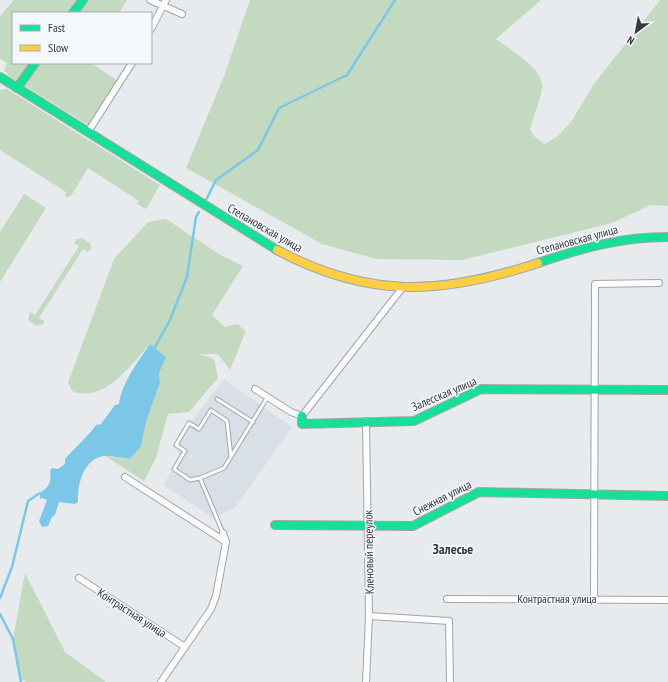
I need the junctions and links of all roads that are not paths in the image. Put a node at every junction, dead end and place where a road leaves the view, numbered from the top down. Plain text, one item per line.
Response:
1 (83, 0) edge
2 (150, 0) edge
3 (166, 0) edge
4 (162, 7) junction
5 (74, 12) edge
6 (182, 14) dead end
7 (152, 27) edge
8 (34, 64) edge
9 (131, 64) edge
10 (0, 77) edge
11 (17, 88) junction
12 (88, 132) junction
13 (668, 236) edge
14 (659, 283) dead end
15 (403, 287) junction
16 (255, 389) dead end
17 (594, 390) junction
18 (668, 390) edge
19 (217, 398) dead end
20 (267, 398) junction
21 (302, 420) junction
22 (366, 421) junction
23 (253, 422) junction
24 (231, 457) junction
25 (124, 477) dead end
26 (200, 478) junction
27 (593, 495) junction
28 (668, 496) edge
29 (275, 525) dead end
30 (369, 525) junction
31 (223, 533) joint
32 (226, 542) junction
33 (79, 578) dead end
34 (594, 598) junction
35 (446, 599) dead end
36 (668, 600) edge
37 (369, 616) junction
38 (185, 647) junction
39 (160, 682) edge
40 (366, 682) edge
41 (450, 682) edge

1 - 5 street
2 - 4 street
3 - 4 street
4 - 6 street
4 - 7 street
8 - 11 street
9 - 12 street
10 - 11 street, Степановская улица
11 - 12 street, Степановская улица
12 - 15 street, Степановская улица
13 - 15 street, Степановская улица
14 - 17 street
15 - 21 street
16 - 20 street
17 - 18 street, Залесская улица
17 - 22 street, Залесская улица
17 - 27 street
19 - 23 lane
20 - 21 street
20 - 23 lane
21 - 22 street, Залесская улица
22 - 30 street, Кленовый переулок
23 - 24 lane
24 - 26 lane
24 - 26 lane
25 - 32 street
26 - 31 lane
27 - 28 street, Снежная улица
27 - 30 street, Снежная улица
27 - 34 street
29 - 30 street, Снежная улица
30 - 37 street, Кленовый переулок
31 - 32 street
32 - 38 street
33 - 38 street, Контрастная улица
34 - 35 street, Контрастная улица
34 - 36 street, Контрастная улица
37 - 40 street, Кленовый переулок
37 - 41 street
38 - 39 street

